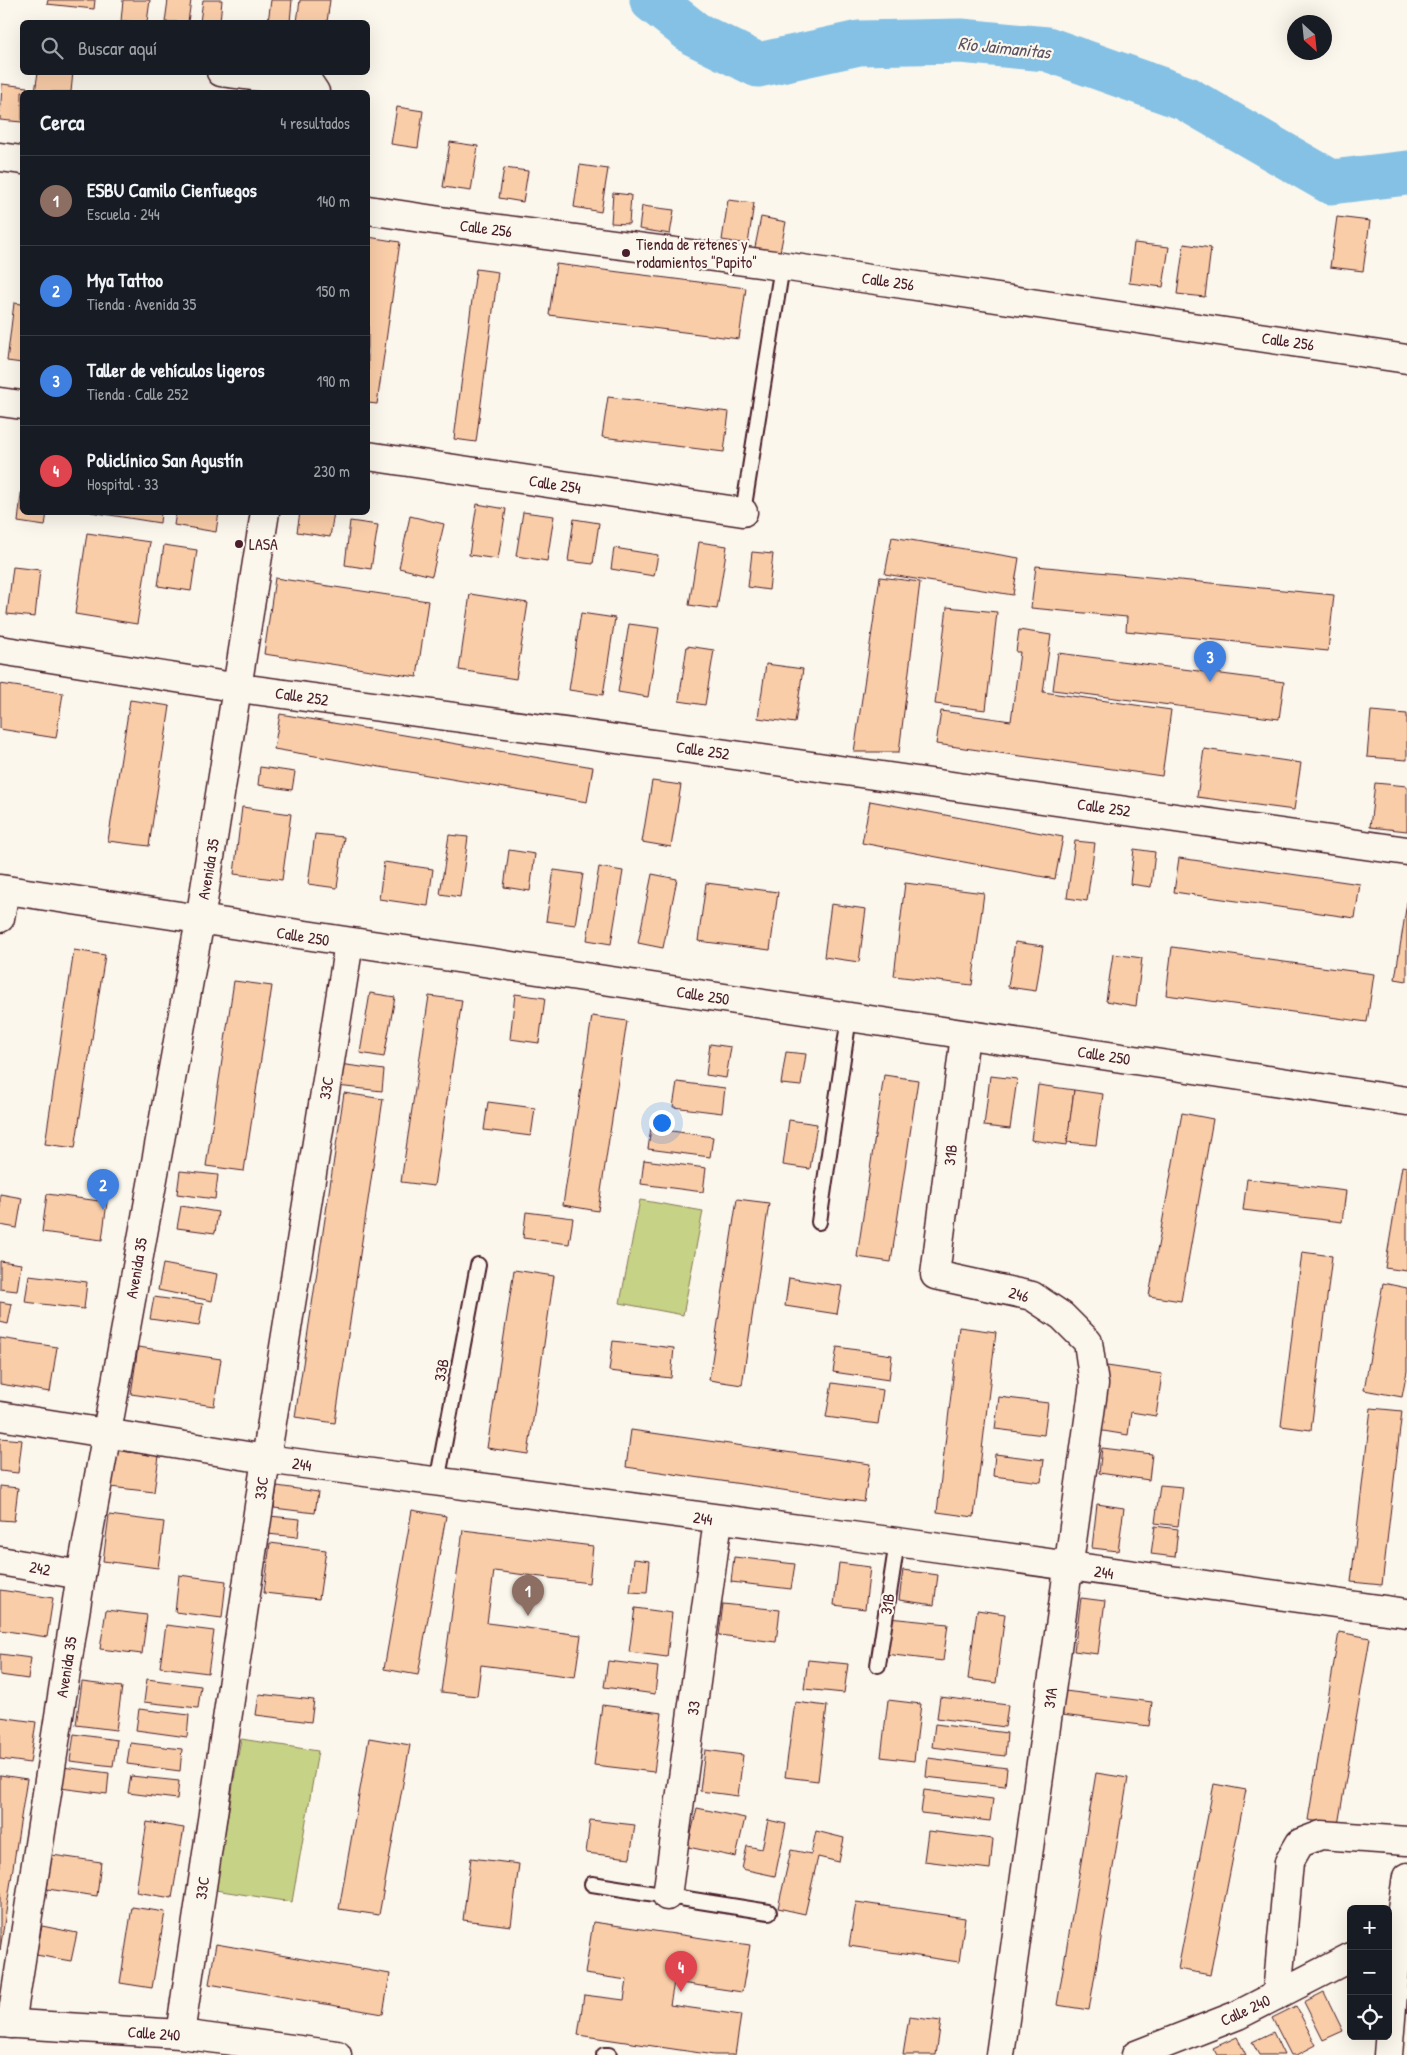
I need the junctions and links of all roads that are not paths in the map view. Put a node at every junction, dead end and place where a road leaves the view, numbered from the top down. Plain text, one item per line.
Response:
1 (245, 75) edge
2 (314, 90) edge
3 (0, 157) edge
4 (20, 160) edge
5 (370, 210) edge
6 (782, 266) junction
7 (1407, 359) edge
8 (0, 402) edge
9 (20, 405) edge
10 (370, 456) edge
11 (743, 512) joint
12 (265, 515) edge
13 (0, 650) edge
14 (239, 688) junction
15 (1407, 851) edge
16 (2, 890) edge
17 (0, 918) edge
18 (200, 920) junction
19 (350, 942) junction
20 (849, 1017) junction
21 (965, 1035) junction
22 (1407, 1101) edge
23 (819, 1222) dead end
24 (478, 1265) dead end
25 (936, 1275) joint
26 (1088, 1342) joint
27 (0, 1416) edge
28 (106, 1432) junction
29 (266, 1459) junction
30 (437, 1482) junction
31 (718, 1520) junction
32 (897, 1542) junction
33 (0, 1561) edge
34 (1068, 1567) junction
35 (81, 1575) junction
36 (1407, 1613) edge
37 (878, 1665) dead end
38 (1407, 1841) edge
39 (1407, 1877) edge
40 (592, 1884) dead end
41 (667, 1896) junction
42 (769, 1912) dead end
43 (1398, 1933) edge
44 (1347, 1959) edge
45 (1277, 1995) junction
46 (6, 2024) edge
47 (180, 2034) junction
48 (337, 2055) edge
49 (604, 2055) edge
50 (608, 2055) edge
51 (1000, 2055) edge
52 (1136, 2055) edge
53 (1388, 2055) edge

1 - 2 street
3 - 4 street
5 - 6 street, Calle 256
6 - 7 street, Calle 256
6 - 11 lane
8 - 9 street
10 - 11 street, Calle 254
12 - 14 street, Avenida 35
13 - 14 street, Calle 252
14 - 15 street, Calle 252
14 - 18 street, Avenida 35
16 - 17 street
16 - 18 street, Calle 250
18 - 19 street, Calle 250
18 - 28 street, Avenida 35
19 - 20 street, Calle 250
19 - 29 street, 33C
20 - 21 street, Calle 250
20 - 23 lane
21 - 22 street, Calle 250
21 - 25 street, 31B
24 - 30 lane, 33B
25 - 26 street, 246
26 - 34 street, 31A
27 - 28 street, 244
28 - 29 street, 244
28 - 35 street, Avenida 35
29 - 30 street, 244
29 - 47 street, 33C
30 - 31 street, 244
31 - 32 street, 244
31 - 41 street, 33
32 - 34 street, 244
32 - 37 lane, 31B
33 - 35 street, 242
34 - 36 street, 244
34 - 51 street, 31A
35 - 46 street, Avenida 35
38 - 45 street
39 - 43 street
40 - 41 lane
41 - 42 lane
43 - 53 street
44 - 45 street, Calle 240
45 - 52 street, Calle 240
46 - 47 street, Calle 240
47 - 48 street, Calle 240
49 - 50 lane

